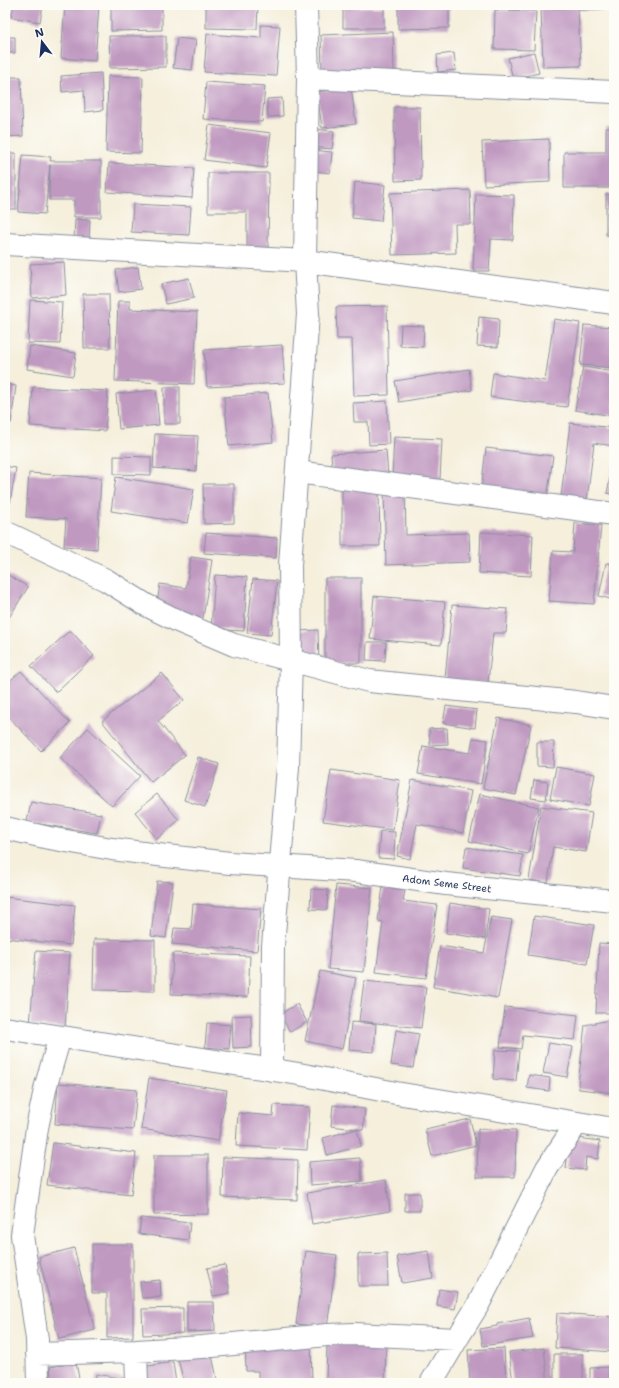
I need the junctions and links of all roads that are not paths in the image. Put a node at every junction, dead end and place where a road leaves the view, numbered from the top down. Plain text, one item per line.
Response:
1 (306, 5) edge
2 (308, 78) junction
3 (614, 92) edge
4 (5, 244) edge
5 (305, 261) junction
6 (614, 303) edge
7 (297, 472) junction
8 (614, 514) edge
9 (5, 532) edge
10 (291, 661) junction
11 (614, 708) edge
12 (5, 828) edge
13 (279, 867) junction
14 (614, 901) edge
15 (5, 1028) edge
16 (60, 1037) junction
17 (272, 1070) junction
18 (577, 1123) junction
19 (614, 1129) edge
20 (13, 1234) edge
21 (457, 1338) junction
22 (136, 1351) junction
23 (37, 1354) junction
24 (38, 1383) edge
25 (137, 1383) edge
26 (431, 1383) edge

1 - 2 street
2 - 3 street
2 - 5 street
4 - 5 street
5 - 6 street
5 - 7 street
7 - 8 street
7 - 10 street
9 - 10 street
10 - 11 street
10 - 13 street
12 - 13 street, Adom Seme Street
13 - 14 street, Adom Seme Street
13 - 17 street
15 - 16 street
16 - 17 street
16 - 20 street
17 - 18 street
18 - 19 street
18 - 21 street
20 - 23 street
21 - 22 street
21 - 26 street
22 - 23 street
22 - 25 street
23 - 24 street

